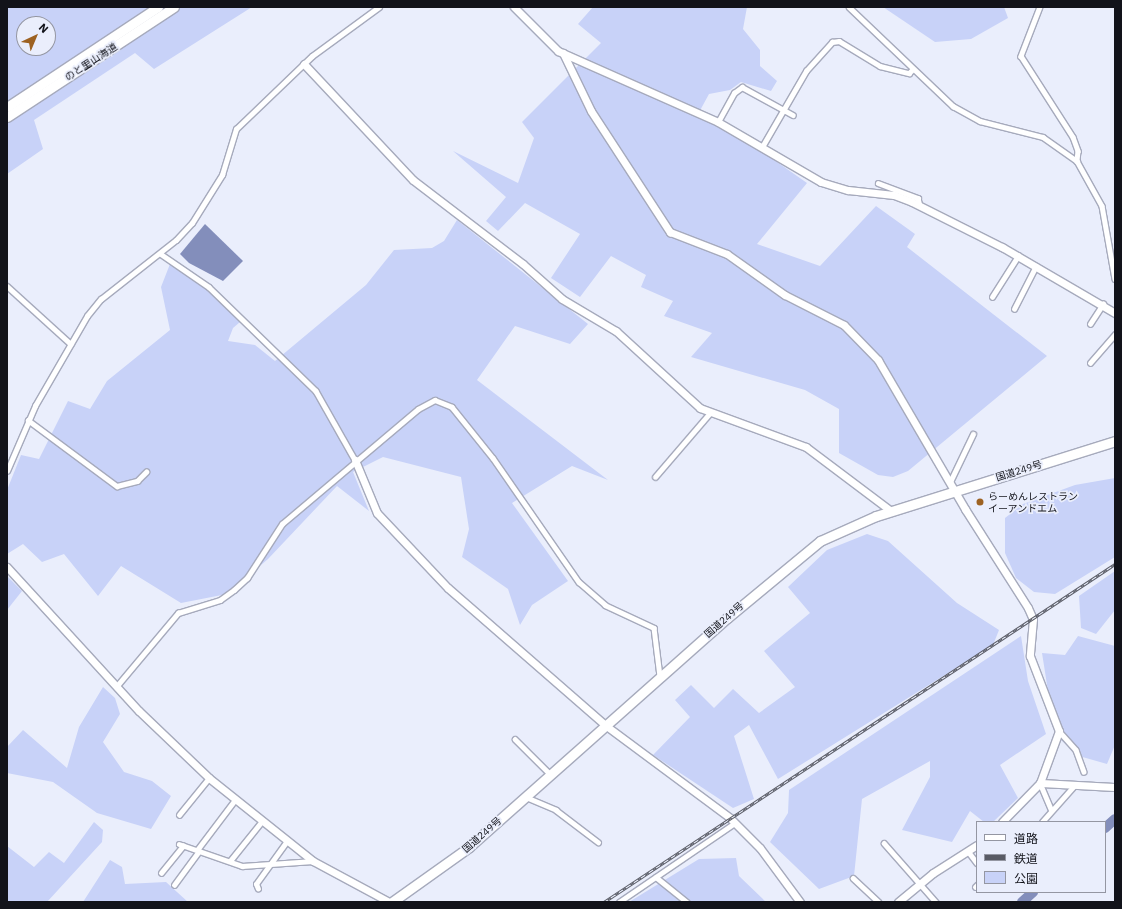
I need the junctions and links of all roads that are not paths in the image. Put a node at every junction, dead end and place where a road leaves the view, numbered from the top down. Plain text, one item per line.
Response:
1 (158, 7) edge
2 (174, 7) edge
3 (379, 7) edge
4 (514, 7) edge
5 (849, 7) edge
6 (1040, 7) edge
7 (563, 53) junction
8 (304, 64) junction
9 (912, 70) junction
10 (7, 107) edge
11 (783, 109) junction
12 (793, 114) dead end
13 (7, 117) edge
14 (718, 122) junction
15 (762, 147) junction
16 (1077, 161) junction
17 (878, 183) dead end
18 (920, 206) junction
19 (161, 254) junction
20 (1018, 256) junction
21 (1113, 262) edge
22 (1036, 266) junction
23 (1115, 279) edge
24 (7, 286) edge
25 (992, 297) dead end
26 (1103, 304) junction
27 (1014, 309) dead end
28 (1115, 313) edge
29 (1090, 324) dead end
30 (1115, 334) edge
31 (71, 344) junction
32 (1090, 363) dead end
33 (710, 414) junction
34 (28, 420) junction
35 (973, 434) dead end
36 (1115, 441) edge
37 (356, 460) junction
38 (7, 471) edge
39 (146, 472) dead end
40 (655, 477) dead end
41 (950, 482) junction
42 (955, 491) junction
43 (891, 512) junction
44 (7, 567) edge
45 (661, 677) junction
46 (116, 687) junction
47 (604, 725) junction
48 (1058, 731) junction
49 (515, 739) dead end
50 (1084, 772) dead end
51 (551, 774) junction
52 (209, 778) junction
53 (1040, 784) junction
54 (1074, 786) junction
55 (1115, 787) edge
56 (526, 797) junction
57 (235, 800) junction
58 (1051, 809) junction
59 (179, 815) dead end
60 (262, 821) junction
61 (1003, 821) edge
62 (1043, 821) edge
63 (735, 823) junction
64 (287, 841) junction
65 (598, 842) dead end
66 (884, 843) dead end
67 (976, 846) edge
68 (198, 850) junction
69 (968, 851) junction
70 (230, 861) junction
71 (313, 861) junction
72 (976, 862) edge
73 (268, 866) junction
74 (161, 873) dead end
75 (656, 877) junction
76 (853, 878) dead end
77 (921, 882) junction
78 (174, 885) dead end
79 (258, 889) dead end
80 (390, 902) edge
81 (619, 902) edge
82 (687, 902) edge
83 (800, 902) edge
84 (879, 902) edge
85 (898, 902) edge
86 (936, 902) edge

1 - 10 highway, のと里山海道
2 - 13 highway, のと里山海道
3 - 8 street
4 - 7 street
5 - 9 street
6 - 16 street
7 - 14 street
7 - 41 street
8 - 19 street
8 - 33 street
9 - 11 street
9 - 16 street
11 - 12 street
11 - 14 street
11 - 15 street
14 - 15 street
15 - 18 street
16 - 21 street
17 - 18 street
18 - 20 street
19 - 31 street
19 - 37 street
20 - 22 street
20 - 25 street
21 - 23 street
22 - 26 street
22 - 27 street
24 - 31 street
26 - 28 street
26 - 29 street
30 - 32 street
31 - 34 street
33 - 40 street
33 - 43 street
34 - 38 street
34 - 39 street
35 - 41 street
36 - 42 highway, 国道249号
37 - 45 street
37 - 46 street
37 - 47 street
41 - 42 street
42 - 43 highway, 国道249号
42 - 48 street
43 - 45 highway, 国道249号
44 - 46 street
45 - 47 highway, 国道249号
46 - 52 street
47 - 51 highway, 国道249号
47 - 63 street
48 - 50 street
48 - 53 street
49 - 51 street
51 - 56 highway, 国道249号
52 - 57 street
52 - 59 street
53 - 54 street
53 - 58 street
53 - 61 street
54 - 55 street
54 - 58 street
56 - 65 street
56 - 80 highway, 国道249号
57 - 60 street
57 - 68 street
58 - 62 street
60 - 64 street
60 - 70 street
63 - 75 street
63 - 83 street
64 - 71 street
64 - 73 street
66 - 77 street
67 - 69 street
68 - 70 street
68 - 74 street
68 - 78 street
69 - 72 street
69 - 77 street
70 - 73 street
71 - 73 street
71 - 80 street
73 - 79 street
75 - 81 street
75 - 82 street
76 - 84 street
77 - 85 street
77 - 86 street

